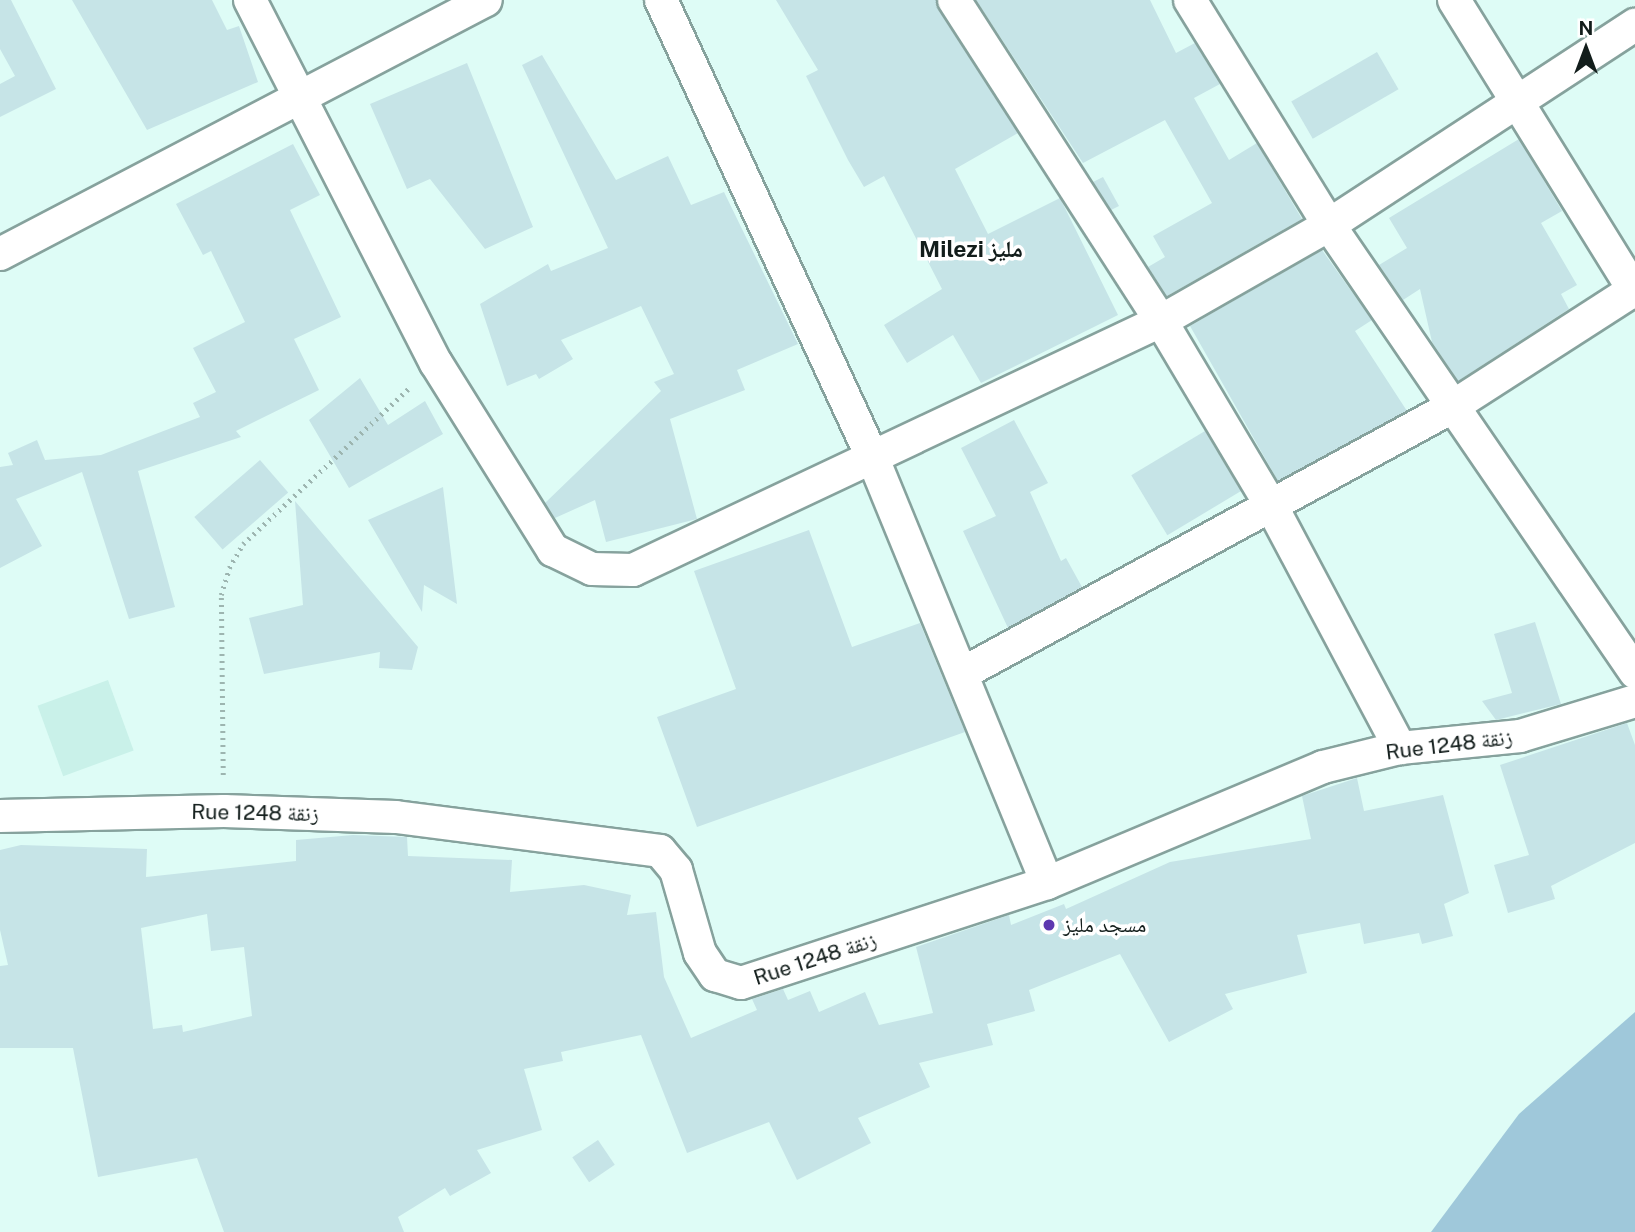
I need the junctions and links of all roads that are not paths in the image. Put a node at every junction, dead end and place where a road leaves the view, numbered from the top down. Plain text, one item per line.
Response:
1 (250, 0) edge
2 (486, 0) edge
3 (661, 0) edge
4 (954, 0) edge
5 (1191, 0) edge
6 (1454, 0) edge
7 (1635, 25) edge
8 (302, 97) junction
9 (1514, 106) junction
10 (1329, 225) junction
11 (0, 254) edge
12 (1635, 290) edge
13 (1161, 321) junction
14 (1452, 407) junction
15 (874, 461) junction
16 (1273, 509) junction
17 (965, 672) junction
18 (1635, 672) edge
19 (1635, 701) edge
20 (1400, 748) junction
21 (0, 817) edge
22 (1046, 883) junction

1 - 8 street
2 - 8 street
3 - 15 street
4 - 13 street
5 - 10 street
6 - 9 street
7 - 9 street
8 - 11 street
8 - 15 street
9 - 10 street
9 - 12 street
10 - 13 street
10 - 14 street
12 - 14 street
13 - 15 street
13 - 16 street
14 - 16 street
14 - 18 street
15 - 17 street
16 - 17 street
16 - 20 street
17 - 22 street
19 - 20 street, Rue 1248 زنقة
20 - 22 street, Rue 1248 زنقة
21 - 22 street, Rue 1248 زنقة

